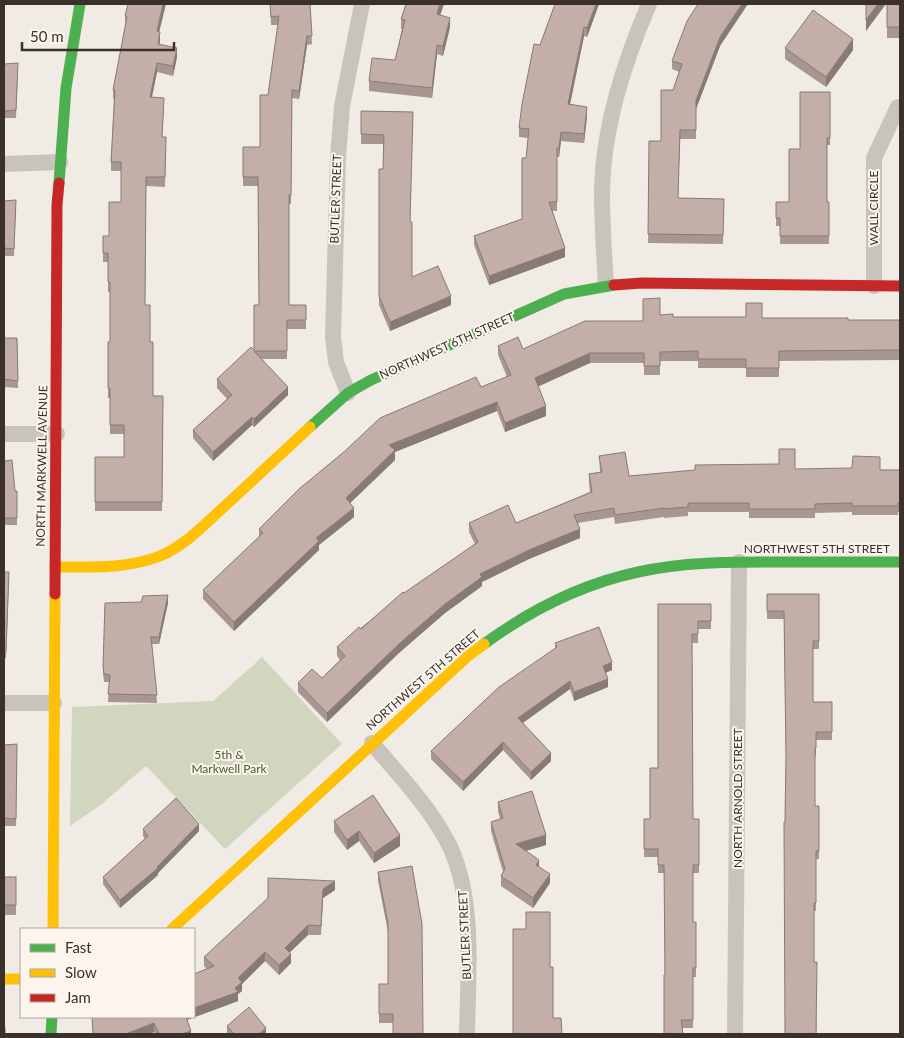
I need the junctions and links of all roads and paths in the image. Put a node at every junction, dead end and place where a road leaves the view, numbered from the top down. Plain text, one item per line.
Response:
1 (80, 4) edge
2 (362, 4) edge
3 (649, 4) edge
4 (898, 107) dead end
5 (60, 162) junction
6 (4, 164) edge
7 (606, 284) junction
8 (874, 286) junction
9 (900, 286) edge
10 (348, 393) junction
11 (4, 434) edge
12 (57, 434) junction
13 (739, 562) junction
14 (900, 562) edge
15 (55, 567) junction
16 (4, 703) edge
17 (54, 703) junction
18 (372, 743) junction
19 (53, 928) edge
20 (173, 928) edge
21 (4, 979) edge
22 (20, 979) edge
23 (52, 1018) edge
24 (51, 1034) edge
25 (467, 1034) edge
26 (735, 1034) edge

1 - 5 street, NORTH MARKWELL AVENUE
2 - 10 street, BUTLER STREET
3 - 7 street
4 - 8 street, WALL CIRCLE
5 - 6 street
5 - 12 street, NORTH MARKWELL AVENUE
7 - 8 street, NORTHWEST 6TH STREET
7 - 10 street, NORTHWEST 6TH STREET
8 - 9 street, NORTHWEST 6TH STREET
10 - 15 street, NORTHWEST 6TH STREET
11 - 12 street
12 - 15 street, NORTH MARKWELL AVENUE
13 - 14 street, NORTHWEST 5TH STREET
13 - 18 street, NORTHWEST 5TH STREET
13 - 26 street, NORTH ARNOLD STREET
15 - 17 street, NORTH MARKWELL AVENUE
16 - 17 street
17 - 19 street, NORTH MARKWELL AVENUE
18 - 20 street, NORTHWEST 5TH STREET
18 - 25 street, BUTLER STREET
21 - 22 street
23 - 24 street

